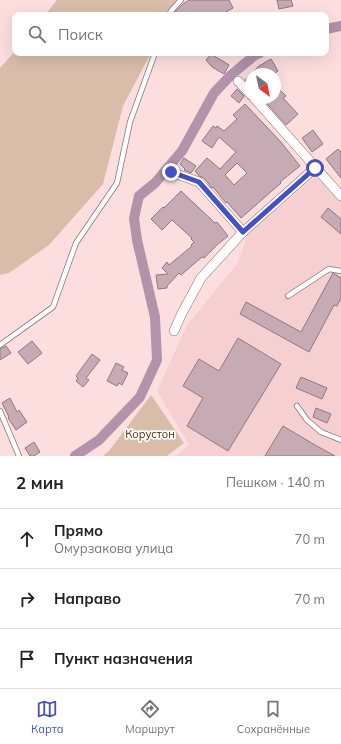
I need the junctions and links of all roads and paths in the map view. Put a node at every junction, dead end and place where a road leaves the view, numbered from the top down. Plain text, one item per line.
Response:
1 (181, 0) edge
2 (170, 12) edge
3 (154, 56) edge
4 (238, 81) dead end
5 (245, 89) edge
6 (259, 104) edge
7 (315, 168) junction
8 (171, 172) dead end
9 (341, 196) edge
10 (243, 232) junction
11 (341, 271) edge
12 (288, 296) dead end
13 (174, 332) dead end
14 (0, 345) edge
15 (297, 406) dead end
16 (0, 410) edge
17 (341, 440) edge
18 (19, 456) edge

1 - 2 lane
3 - 14 lane
4 - 5 street
6 - 7 street
7 - 9 street
7 - 10 street
8 - 10 street
10 - 13 street
11 - 12 lane
15 - 17 lane
16 - 18 lane

